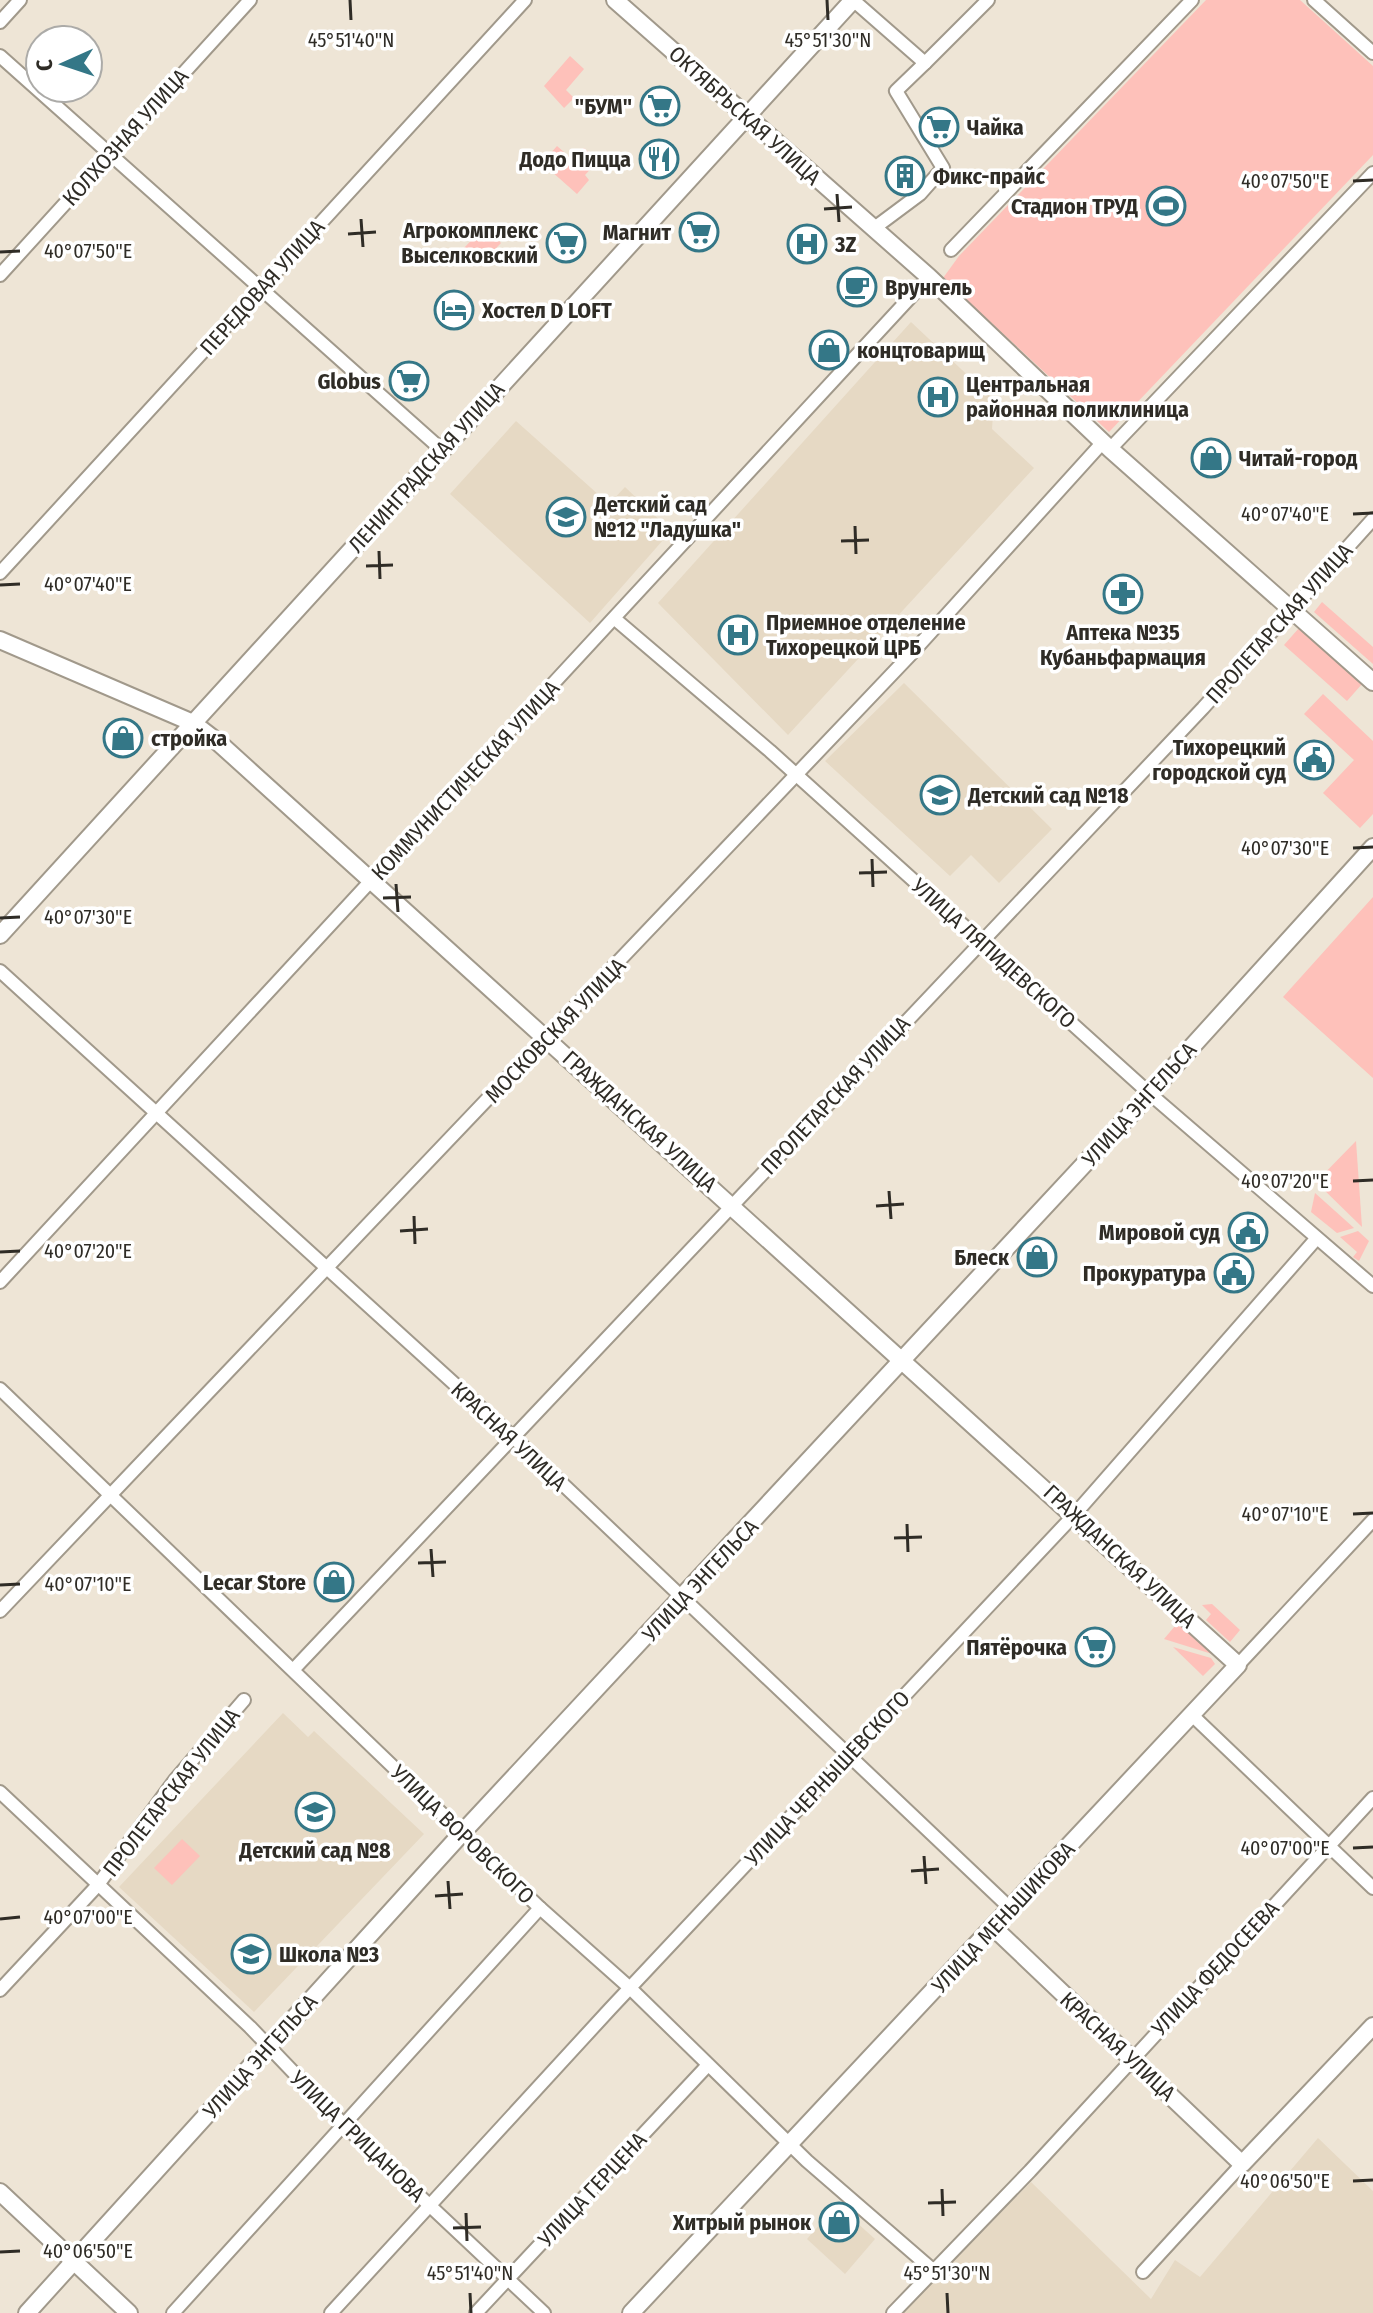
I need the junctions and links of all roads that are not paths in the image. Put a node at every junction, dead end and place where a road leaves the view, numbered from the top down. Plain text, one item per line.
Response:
1 (20, 0) edge
2 (250, 0) edge
3 (525, 0) edge
4 (615, 0) edge
5 (853, 0) edge
6 (988, 0) edge
7 (1192, 0) edge
8 (1314, 0) edge
9 (0, 22) edge
10 (1373, 53) edge
11 (0, 56) edge
12 (925, 63) junction
13 (745, 117) junction
14 (109, 155) junction
15 (1373, 173) edge
16 (873, 229) junction
17 (951, 250) dead end
18 (0, 275) edge
19 (929, 277) junction
20 (259, 290) junction
21 (1106, 445) junction
22 (442, 450) junction
23 (1373, 519) edge
24 (0, 573) edge
25 (1292, 608) junction
26 (615, 619) junction
27 (0, 640) edge
28 (1373, 682) edge
29 (193, 723) junction
30 (795, 775) junction
31 (1373, 847) edge
32 (372, 878) junction
33 (0, 935) edge
34 (981, 942) junction
35 (0, 971) edge
36 (548, 1039) junction
37 (1149, 1093) junction
38 (154, 1114) junction
39 (731, 1204) junction
40 (1316, 1239) junction
41 (324, 1268) junction
42 (0, 1282) edge
43 (1373, 1286) edge
44 (903, 1359) junction
45 (0, 1389) edge
46 (514, 1438) junction
47 (111, 1495) junction
48 (1075, 1514) junction
49 (1373, 1520) edge
50 (681, 1600) junction
51 (0, 1611) edge
52 (1238, 1665) junction
53 (294, 1669) junction
54 (244, 1700) dead end
55 (1193, 1716) junction
56 (850, 1754) junction
57 (0, 1792) edge
58 (1373, 1798) edge
59 (462, 1833) junction
60 (1328, 1845) junction
61 (97, 1886) junction
62 (1373, 1888) edge
63 (540, 1908) junction
64 (1010, 1908) junction
65 (993, 1927) junction
66 (630, 1988) junction
67 (0, 1990) edge
68 (1373, 2026) edge
69 (267, 2046) junction
70 (1131, 2058) junction
71 (708, 2065) junction
72 (344, 2125) junction
73 (790, 2143) junction
74 (1242, 2164) junction
75 (0, 2192) edge
76 (431, 2207) junction
77 (77, 2261) junction
78 (934, 2271) junction
79 (1143, 2272) dead end
80 (507, 2279) junction
81 (27, 2313) edge
82 (129, 2313) edge
83 (173, 2313) edge
84 (331, 2313) edge
85 (476, 2313) edge
86 (544, 2313) edge
87 (631, 2313) edge
88 (893, 2313) edge

1 - 9 street
2 - 14 street, КОЛХОЗНАЯ УЛИЦА
3 - 20 street, ПЕРЕДОВАЯ УЛИЦА
4 - 13 main road, ОКТЯБРЬСКАЯ УЛИЦА
5 - 12 street
5 - 13 main road, ЛЕНИНГРАДСКАЯ УЛИЦА
6 - 12 street
7 - 17 street
8 - 10 street
11 - 14 street
12 - 16 street
13 - 16 main road, ОКТЯБРЬСКАЯ УЛИЦА
13 - 22 main road, ЛЕНИНГРАДСКАЯ УЛИЦА
14 - 18 street, КОЛХОЗНАЯ УЛИЦА
14 - 20 street
15 - 21 street, МОСКОВСКАЯ УЛИЦА
16 - 19 main road, ОКТЯБРЬСКАЯ УЛИЦА
19 - 21 main road, ОКТЯБРЬСКАЯ УЛИЦА
19 - 26 street, КОММУНИСТИЧЕСКАЯ УЛИЦА
20 - 22 street
20 - 24 street, ПЕРЕДОВАЯ УЛИЦА
21 - 25 main road, ОКТЯБРЬСКАЯ УЛИЦА
21 - 30 street, МОСКОВСКАЯ УЛИЦА
22 - 29 main road, ЛЕНИНГРАДСКАЯ УЛИЦА
23 - 25 street, ПРОЛЕТАРСКАЯ УЛИЦА
25 - 28 main road, ОКТЯБРЬСКАЯ УЛИЦА
25 - 34 street, ПРОЛЕТАРСКАЯ УЛИЦА
26 - 30 street, УЛИЦА ЛЯПИДЕВСКОГО
26 - 32 street, КОММУНИСТИЧЕСКАЯ УЛИЦА
27 - 29 main road, ГРАЖДАНСКАЯ УЛИЦА
29 - 32 main road, ГРАЖДАНСКАЯ УЛИЦА
29 - 33 main road, ЛЕНИНГРАДСКАЯ УЛИЦА
30 - 34 street, УЛИЦА ЛЯПИДЕВСКОГО
30 - 36 street, МОСКОВСКАЯ УЛИЦА
31 - 37 main road, УЛИЦА ЭНГЕЛЬСА
32 - 36 main road, ГРАЖДАНСКАЯ УЛИЦА
32 - 38 street, КОММУНИСТИЧЕСКАЯ УЛИЦА
34 - 37 street, УЛИЦА ЛЯПИДЕВСКОГО
34 - 39 street, ПРОЛЕТАРСКАЯ УЛИЦА
35 - 38 street, КРАСНАЯ УЛИЦА
36 - 39 main road, ГРАЖДАНСКАЯ УЛИЦА
36 - 41 street, МОСКОВСКАЯ УЛИЦА
37 - 40 street, УЛИЦА ЛЯПИДЕВСКОГО
37 - 44 main road, УЛИЦА ЭНГЕЛЬСА
38 - 41 street, КРАСНАЯ УЛИЦА
38 - 42 street, КОММУНИСТИЧЕСКАЯ УЛИЦА
39 - 44 main road, ГРАЖДАНСКАЯ УЛИЦА
39 - 46 street, ПРОЛЕТАРСКАЯ УЛИЦА
40 - 43 street, УЛИЦА ЛЯПИДЕВСКОГО
40 - 48 street, УЛИЦА ЧЕРНЫШЕВСКОГО
41 - 46 street, КРАСНАЯ УЛИЦА
41 - 47 street, МОСКОВСКАЯ УЛИЦА
44 - 48 main road, ГРАЖДАНСКАЯ УЛИЦА
44 - 50 main road, УЛИЦА ЭНГЕЛЬСА
45 - 47 street, УЛИЦА ВОРОВСКОГО
46 - 50 street, КРАСНАЯ УЛИЦА
46 - 53 street, ПРОЛЕТАРСКАЯ УЛИЦА
47 - 51 street, МОСКОВСКАЯ УЛИЦА
47 - 53 street, УЛИЦА ВОРОВСКОГО
48 - 52 main road, ГРАЖДАНСКАЯ УЛИЦА
48 - 56 street, УЛИЦА ЧЕРНЫШЕВСКОГО
49 - 52 street, УЛИЦА МЕНЬШИКОВА
50 - 56 street, КРАСНАЯ УЛИЦА
50 - 59 main road, УЛИЦА ЭНГЕЛЬСА
52 - 55 main road, УЛИЦА МЕНЬШИКОВА
53 - 59 street, УЛИЦА ВОРОВСКОГО
54 - 61 street, ПРОЛЕТАРСКАЯ УЛИЦА
55 - 60 street
55 - 64 main road, УЛИЦА МЕНЬШИКОВА
56 - 64 street, КРАСНАЯ УЛИЦА
56 - 66 street, УЛИЦА ЧЕРНЫШЕВСКОГО
57 - 61 street, УЛИЦА ГРИЦАНОВА
58 - 60 street, УЛИЦА ФЕДОСЕЕВА
59 - 63 street, УЛИЦА ВОРОВСКОГО
59 - 69 main road, УЛИЦА ЭНГЕЛЬСА
60 - 62 street
60 - 70 street, УЛИЦА ФЕДОСЕЕВА
61 - 67 street, ПРОЛЕТАРСКАЯ УЛИЦА
61 - 69 street, УЛИЦА ГРИЦАНОВА
63 - 66 street, УЛИЦА ВОРОВСКОГО
63 - 72 street
64 - 65 main road, УЛИЦА МЕНЬШИКОВА
65 - 70 main road, КРАСНАЯ УЛИЦА
65 - 73 main road, УЛИЦА МЕНЬШИКОВА
66 - 71 street, УЛИЦА ВОРОВСКОГО
66 - 76 street, УЛИЦА ЧЕРНЫШЕВСКОГО
68 - 74 main road
69 - 72 street, УЛИЦА ГРИЦАНОВА
69 - 77 main road, УЛИЦА ЭНГЕЛЬСА
70 - 74 main road, КРАСНАЯ УЛИЦА
70 - 78 street, УЛИЦА ФЕДОСЕЕВА
71 - 73 street, УЛИЦА ВОРОВСКОГО
71 - 80 street, УЛИЦА ГЕРЦЕНА
72 - 76 street, УЛИЦА ГРИЦАНОВА
72 - 83 street
73 - 78 street, УЛИЦА ВОРОВСКОГО
73 - 87 main road, УЛИЦА МЕНЬШИКОВА
74 - 79 street
75 - 77 main road
76 - 80 street, УЛИЦА ГРИЦАНОВА
76 - 84 street, УЛИЦА ЧЕРНЫШЕВСКОГО
77 - 81 main road, УЛИЦА ЭНГЕЛЬСА
77 - 82 main road
78 - 88 street, УЛИЦА ФЕДОСЕЕВА
80 - 85 street, УЛИЦА ГЕРЦЕНА
80 - 86 street, УЛИЦА ГРИЦАНОВА

